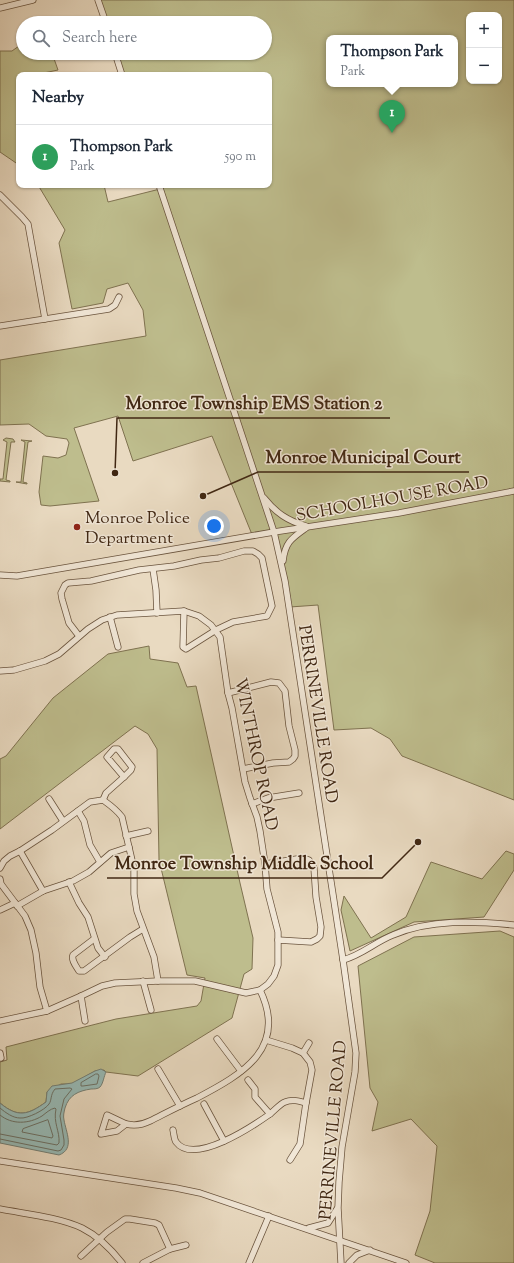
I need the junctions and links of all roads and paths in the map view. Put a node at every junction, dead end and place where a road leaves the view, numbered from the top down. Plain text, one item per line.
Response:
1 (33, 0) edge
2 (98, 0) edge
3 (0, 8) edge
4 (104, 16) edge
5 (117, 60) edge
6 (121, 72) edge
7 (160, 188) edge
8 (0, 195) edge
9 (119, 297) dead end
10 (45, 319) junction
11 (0, 326) edge
12 (514, 491) edge
13 (262, 495) junction
14 (308, 526) junction
15 (274, 532) junction
16 (282, 568) junction
17 (153, 569) junction
18 (0, 575) edge
19 (184, 611) junction
20 (157, 613) junction
21 (110, 617) junction
22 (216, 630) junction
23 (79, 636) junction
24 (118, 647) dead end
25 (0, 671) edge
26 (228, 693) junction
27 (243, 768) junction
28 (124, 777) junction
29 (299, 793) dead end
30 (49, 799) dead end
31 (103, 800) junction
32 (252, 804) junction
33 (78, 811) junction
34 (63, 821) junction
35 (148, 831) dead end
36 (126, 836) junction
37 (129, 847) junction
38 (20, 851) junction
39 (100, 862) junction
40 (265, 864) junction
41 (0, 868) edge
42 (0, 879) edge
43 (69, 882) junction
44 (43, 891) junction
45 (16, 904) junction
46 (0, 910) edge
47 (514, 925) edge
48 (142, 930) junction
49 (94, 939) junction
50 (278, 940) junction
51 (105, 956) junction
52 (343, 960) junction
53 (158, 981) junction
54 (143, 982) junction
55 (260, 990) junction
56 (81, 996) junction
57 (47, 1010) junction
58 (152, 1010) dead end
59 (0, 1022) edge
60 (85, 1022) dead end
61 (217, 1039) dead end
62 (266, 1040) junction
63 (309, 1043) dead end
64 (303, 1053) junction
65 (158, 1069) dead end
66 (241, 1071) junction
67 (248, 1080) dead end
68 (306, 1103) junction
69 (204, 1104) dead end
70 (180, 1106) junction
71 (270, 1114) junction
72 (126, 1124) junction
73 (173, 1130) dead end
74 (224, 1141) junction
75 (0, 1157) edge
76 (290, 1160) dead end
77 (0, 1161) edge
78 (14, 1163) junction
79 (0, 1164) edge
80 (338, 1208) junction
81 (0, 1209) edge
82 (269, 1216) junction
83 (307, 1229) junction
84 (339, 1239) junction
85 (99, 1240) junction
86 (186, 1245) dead end
87 (170, 1249) junction
88 (370, 1250) junction
89 (81, 1256) dead end
90 (122, 1263) edge
91 (143, 1263) edge
92 (249, 1263) edge
93 (341, 1263) edge
94 (349, 1263) edge
95 (406, 1263) edge

1 - 3 street
2 - 4 street
5 - 6 street
7 - 13 street, PERRINEVILLE ROAD
8 - 10 street
9 - 10 street
10 - 11 street
12 - 14 street, SCHOOLHOUSE ROAD
13 - 14 street
13 - 15 street, PERRINEVILLE ROAD
14 - 15 street, SCHOOLHOUSE ROAD
14 - 16 street
15 - 16 street, PERRINEVILLE ROAD
15 - 18 street, SCHOOLHOUSE ROAD
16 - 52 street, PERRINEVILLE ROAD
17 - 20 street
17 - 22 street
17 - 23 street
19 - 20 street
19 - 22 street
19 - 22 street
20 - 21 street
21 - 23 street
21 - 24 street
22 - 26 street, WINTHROP ROAD
23 - 25 street
26 - 27 street, WINTHROP ROAD
26 - 27 street
27 - 32 street, WINTHROP ROAD
28 - 28 street
28 - 31 street
29 - 32 street
30 - 34 street
31 - 33 street
31 - 36 street
32 - 40 street, WINTHROP ROAD
33 - 34 street
33 - 39 street
34 - 38 street
35 - 36 street
36 - 37 street
37 - 39 street
37 - 48 street
38 - 41 street
38 - 44 street
39 - 43 street
40 - 50 street, WINTHROP ROAD
40 - 50 street
42 - 45 street
43 - 44 street
43 - 49 street
44 - 45 street
45 - 46 street
45 - 57 street
47 - 52 street
48 - 51 street
48 - 53 street
49 - 51 street
49 - 51 street
50 - 55 street, WINTHROP ROAD
52 - 80 street, PERRINEVILLE ROAD
53 - 54 street
53 - 55 street
54 - 56 street
54 - 58 street
55 - 62 street
56 - 57 street
56 - 60 street
57 - 59 street
61 - 66 street
62 - 64 street
62 - 66 street
63 - 64 street
64 - 68 street
65 - 70 street
66 - 70 street
67 - 71 street
68 - 71 street
68 - 76 street
69 - 74 street
70 - 72 street
71 - 74 street
72 - 72 street
73 - 74 street
75 - 78 street
77 - 78 street
78 - 79 street
78 - 82 street
80 - 83 street
80 - 84 street, PERRINEVILLE ROAD
81 - 85 street
82 - 83 street
82 - 92 street
83 - 84 street
84 - 88 street
84 - 93 street, PERRINEVILLE ROAD
85 - 87 street
85 - 89 street
85 - 90 street
86 - 87 street
87 - 91 street
88 - 94 street
88 - 95 street

